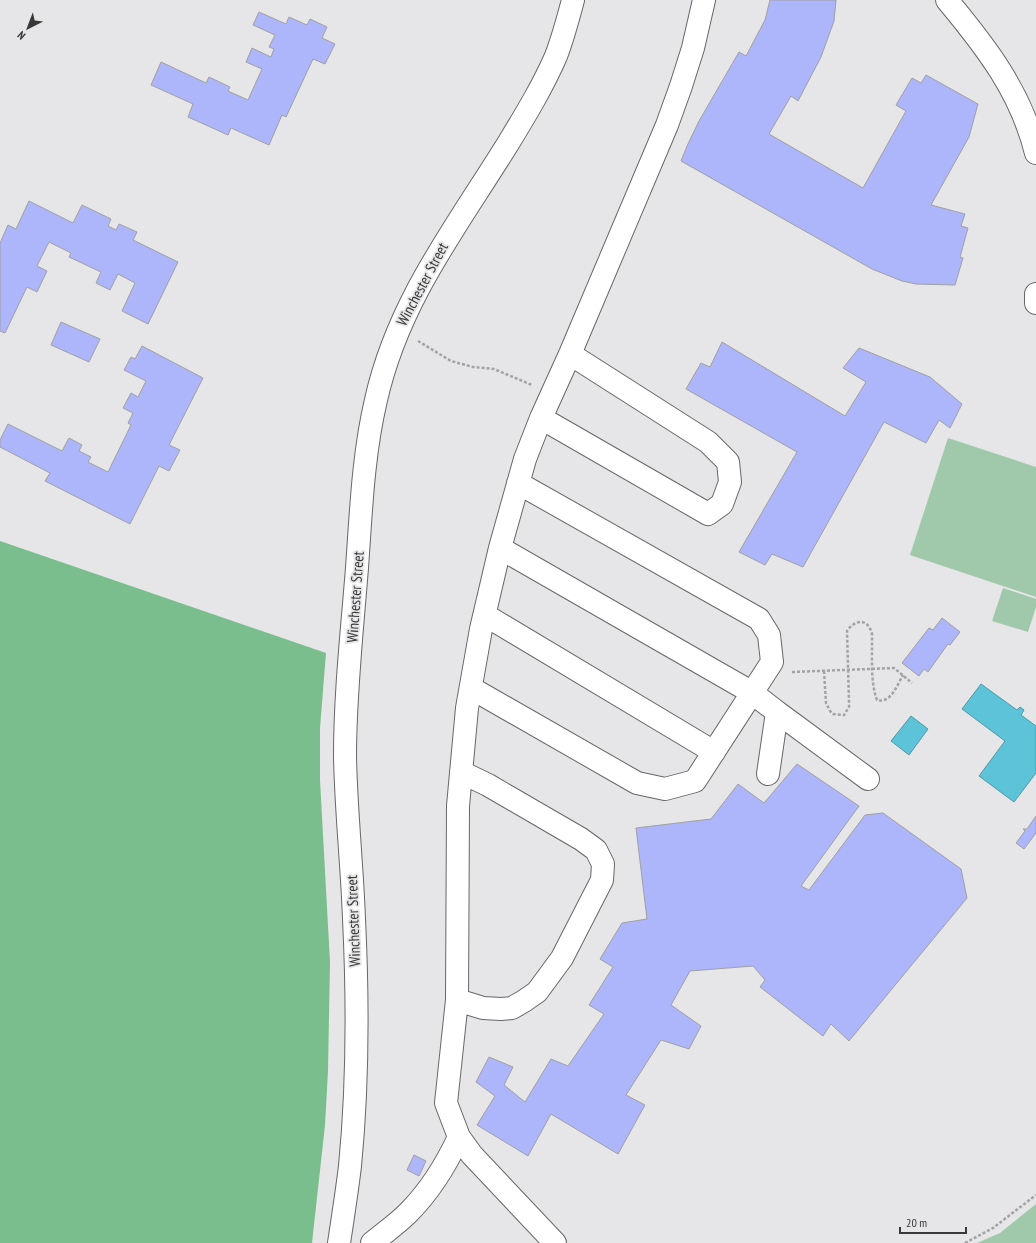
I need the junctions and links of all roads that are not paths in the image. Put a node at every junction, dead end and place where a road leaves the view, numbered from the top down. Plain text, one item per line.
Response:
1 (573, 0) edge
2 (704, 0) edge
3 (948, 0) edge
4 (1036, 153) edge
5 (1036, 294) edge
6 (1036, 303) edge
7 (570, 354) junction
8 (541, 418) junction
9 (518, 483) junction
10 (500, 548) junction
11 (485, 615) junction
12 (471, 688) junction
13 (751, 692) junction
14 (777, 712) junction
15 (714, 752) junction
16 (461, 772) junction
17 (768, 774) dead end
18 (868, 779) dead end
19 (457, 1000) junction
20 (459, 1137) junction
21 (339, 1243) edge
22 (372, 1243) edge
23 (554, 1243) edge

1 - 21 street, Winchester Street
2 - 7 street
3 - 4 street
5 - 6 street
7 - 8 street
7 - 8 street
8 - 9 street
9 - 10 street
9 - 13 street
10 - 11 street
10 - 13 street
11 - 12 street
11 - 15 street
12 - 15 street
12 - 16 street
13 - 14 street
13 - 15 street
14 - 17 street
14 - 18 street
16 - 19 street
16 - 19 street
19 - 20 street
20 - 22 street
20 - 23 street

